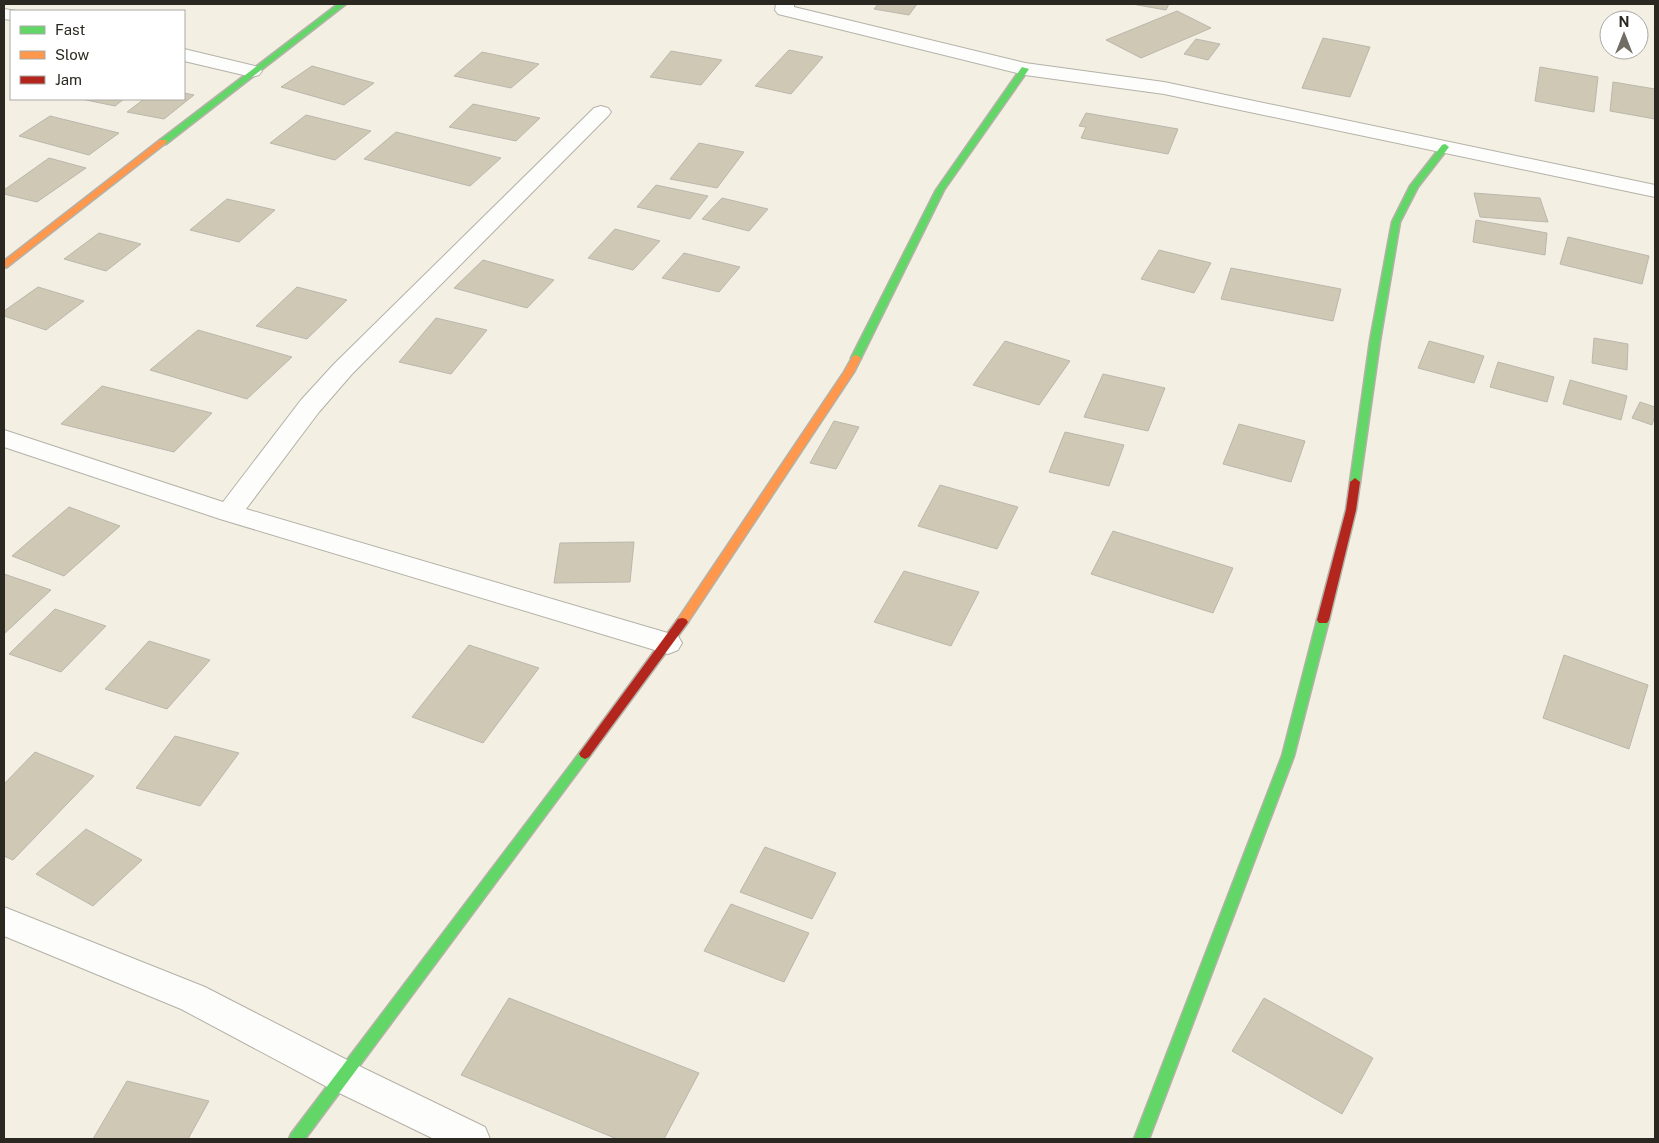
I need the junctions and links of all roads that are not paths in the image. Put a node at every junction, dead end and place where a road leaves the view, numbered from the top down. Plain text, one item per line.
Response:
1 (342, 4) edge
2 (785, 4) edge
3 (185, 55) edge
4 (1025, 68) junction
5 (252, 71) junction
6 (601, 112) dead end
7 (1445, 147) junction
8 (1655, 191) edge
9 (4, 265) edge
10 (4, 438) edge
11 (229, 513) junction
12 (668, 643) junction
13 (4, 921) edge
14 (344, 1077) junction
15 (296, 1139) edge
16 (472, 1139) edge
17 (1141, 1139) edge

1 - 5 street
2 - 4 street
3 - 5 street
4 - 7 street
4 - 12 street
5 - 9 street
6 - 11 street
7 - 8 street
7 - 17 street
10 - 11 street
11 - 12 street
12 - 14 street
13 - 14 street
14 - 15 street
14 - 16 street

